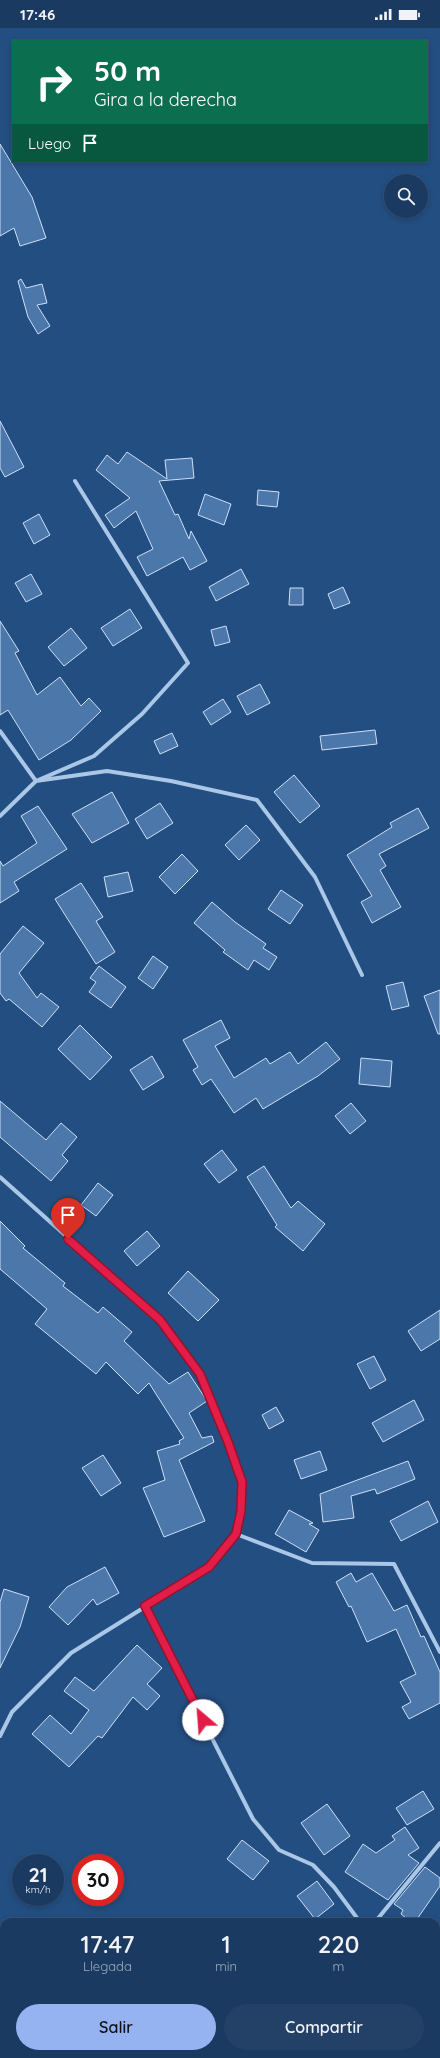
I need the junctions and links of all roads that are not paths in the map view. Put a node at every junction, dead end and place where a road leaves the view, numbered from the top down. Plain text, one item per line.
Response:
1 (75, 481) dead end
2 (0, 731) edge
3 (36, 780) junction
4 (0, 816) edge
5 (362, 975) dead end
6 (0, 1177) edge
7 (236, 1534) junction
8 (145, 1606) junction
9 (440, 1652) edge
10 (0, 1736) edge
11 (440, 1843) edge
12 (357, 1918) edge
13 (378, 1918) edge

1 - 3 street
2 - 3 street
3 - 4 street
3 - 5 street
6 - 7 street
7 - 8 street
7 - 9 street
8 - 10 street
8 - 12 street
11 - 13 street

